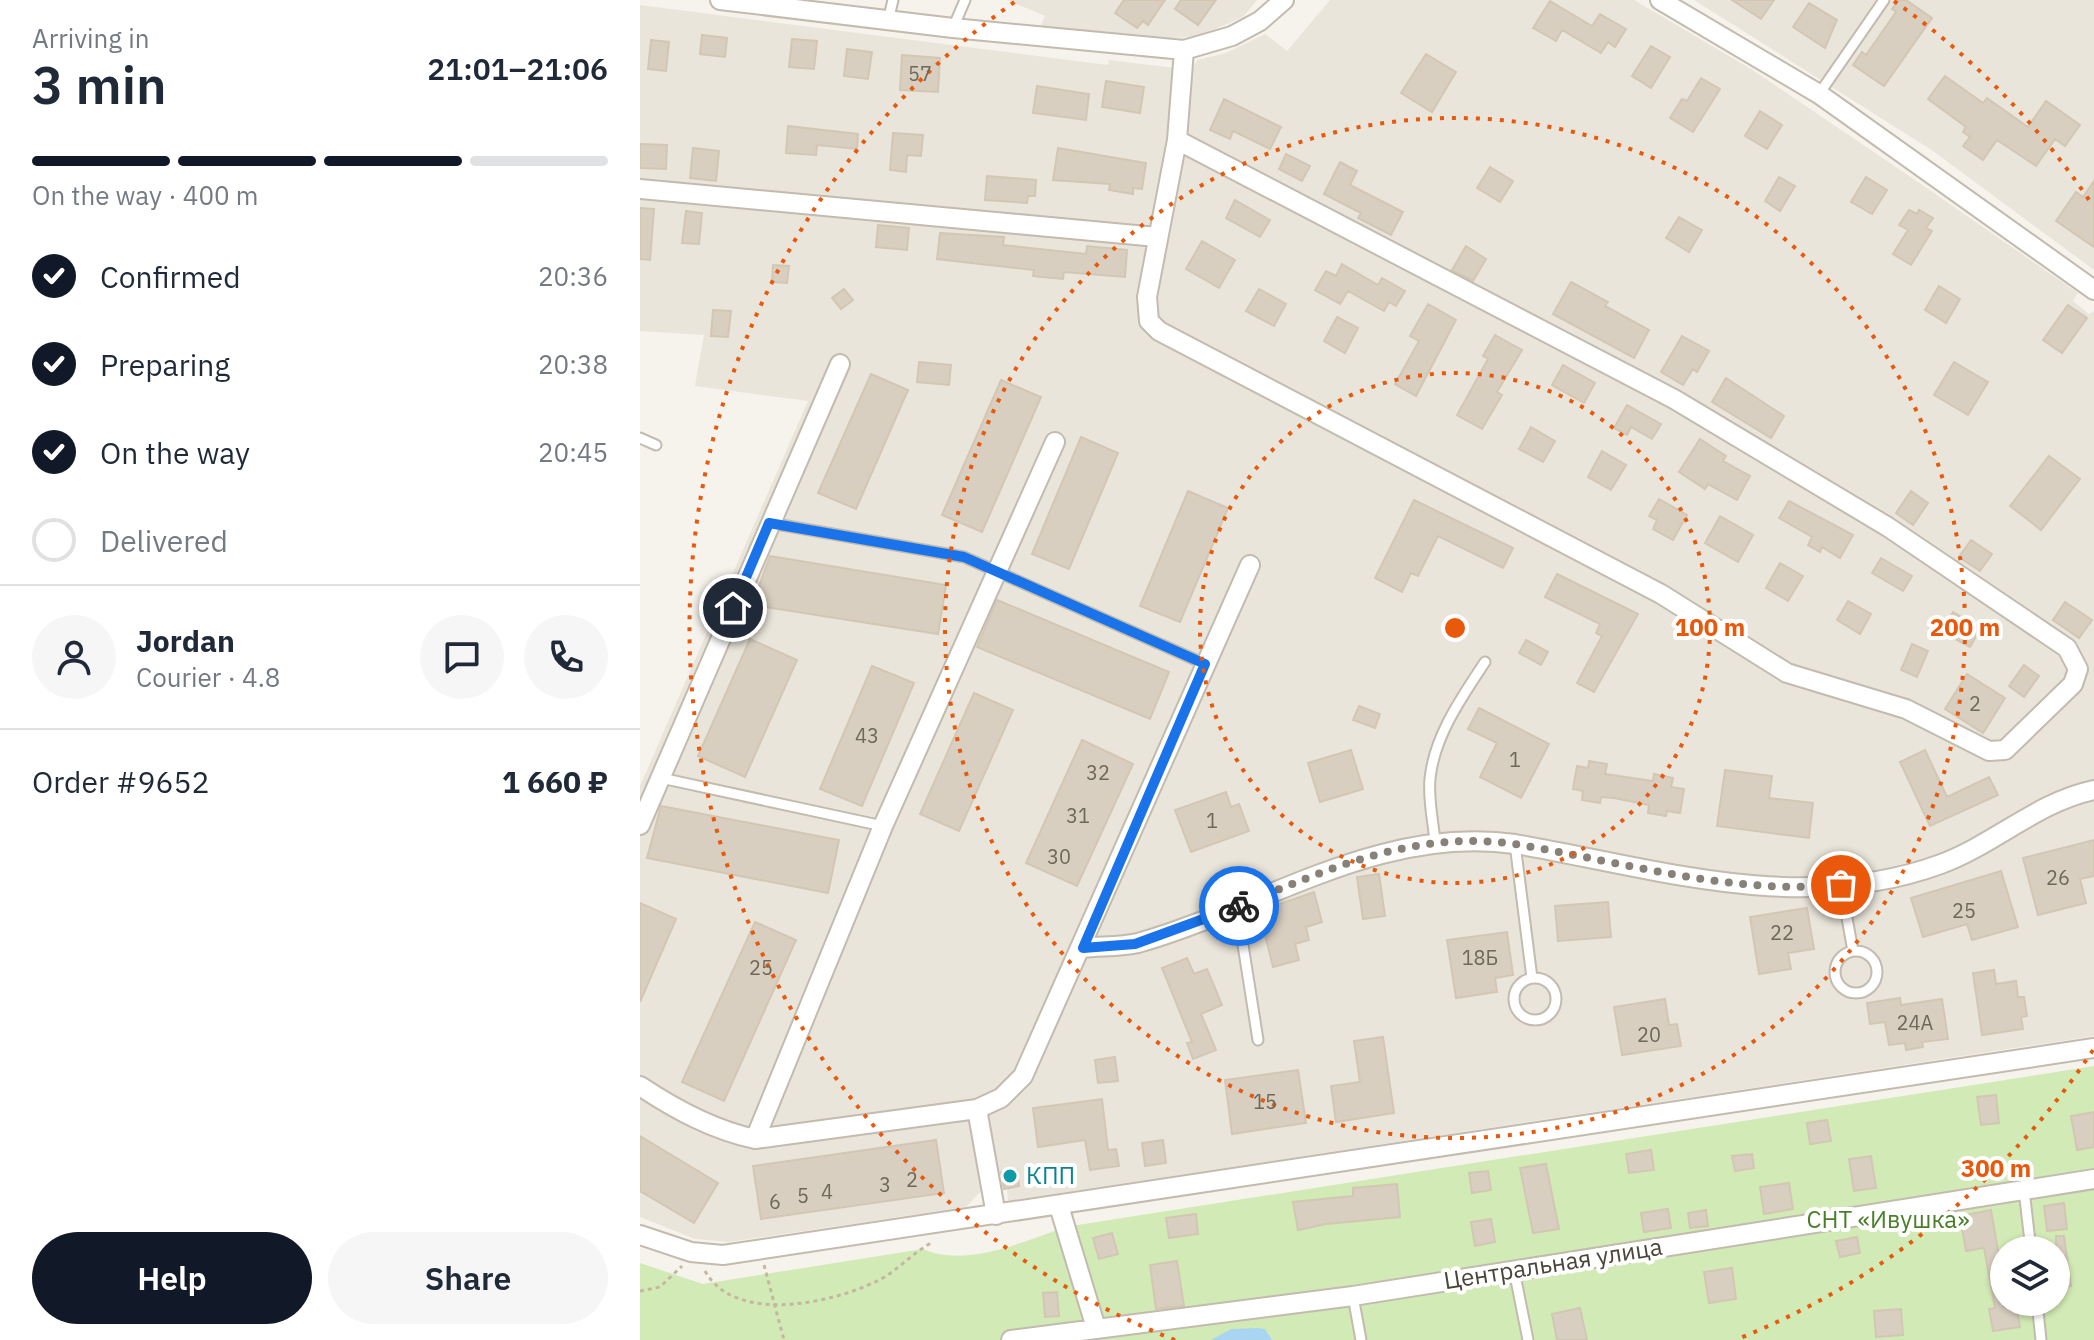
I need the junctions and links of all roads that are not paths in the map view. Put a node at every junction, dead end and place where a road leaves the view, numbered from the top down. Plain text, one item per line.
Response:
1 (720, 0) edge
2 (893, 0) edge
3 (965, 0) edge
4 (1283, 0) edge
5 (1660, 0) edge
6 (1884, 0) edge
7 (888, 21) junction
8 (953, 28) junction
9 (1184, 50) junction
10 (1819, 94) junction
11 (1177, 140) junction
12 (640, 189) edge
13 (1157, 237) junction
14 (2094, 290) edge
15 (840, 364) dead end
16 (640, 438) edge
17 (1055, 442) dead end
18 (656, 445) dead end
19 (769, 523) junction
20 (1250, 565) dead end
21 (996, 570) junction
22 (1485, 662) dead end
23 (1205, 664) junction
24 (661, 778) junction
25 (2094, 790) edge
26 (640, 825) edge
27 (883, 826) junction
28 (1435, 841) junction
29 (1515, 844) junction
30 (1841, 885) junction
31 (1237, 907) junction
32 (1083, 948) junction
33 (1853, 951) junction
34 (1532, 978) junction
35 (1258, 1040) dead end
36 (2094, 1048) edge
37 (640, 1086) edge
38 (977, 1109) junction
39 (755, 1139) junction
40 (2094, 1179) edge
41 (2024, 1190) junction
42 (1059, 1206) junction
43 (996, 1215) junction
44 (640, 1235) edge
45 (2029, 1236) edge
46 (1514, 1270) junction
47 (1353, 1296) junction
48 (2038, 1316) edge
49 (1098, 1334) edge
50 (1011, 1340) edge
51 (1361, 1340) edge
52 (1528, 1340) edge
53 (2041, 1340) edge

1 - 7 street
2 - 7 lane
3 - 8 lane
4 - 9 street
5 - 10 street
6 - 10 lane
7 - 8 street
8 - 9 street
9 - 11 street
10 - 14 street
11 - 13 street
11 - 13 street
12 - 13 street
15 - 19 street
16 - 18 lane
17 - 21 street
19 - 21 lane
19 - 24 street
20 - 23 street
21 - 23 lane
21 - 27 street
22 - 28 lane
23 - 32 street
24 - 26 street
24 - 27 lane
25 - 30 street
27 - 39 street
28 - 29 street
28 - 31 street
29 - 30 street
29 - 34 lane
30 - 33 lane
31 - 32 street
31 - 35 lane
32 - 38 street
33 - 33 lane
34 - 34 lane
36 - 42 street
37 - 39 street
38 - 39 street
38 - 43 street
40 - 41 street, Центральная улица
41 - 45 lane
41 - 46 street, Центральная улица
42 - 43 street
42 - 49 street
43 - 44 street
46 - 47 street, Центральная улица
46 - 52 lane
47 - 49 street, Центральная улица
47 - 51 lane
48 - 53 lane
49 - 50 street, Центральная улица

